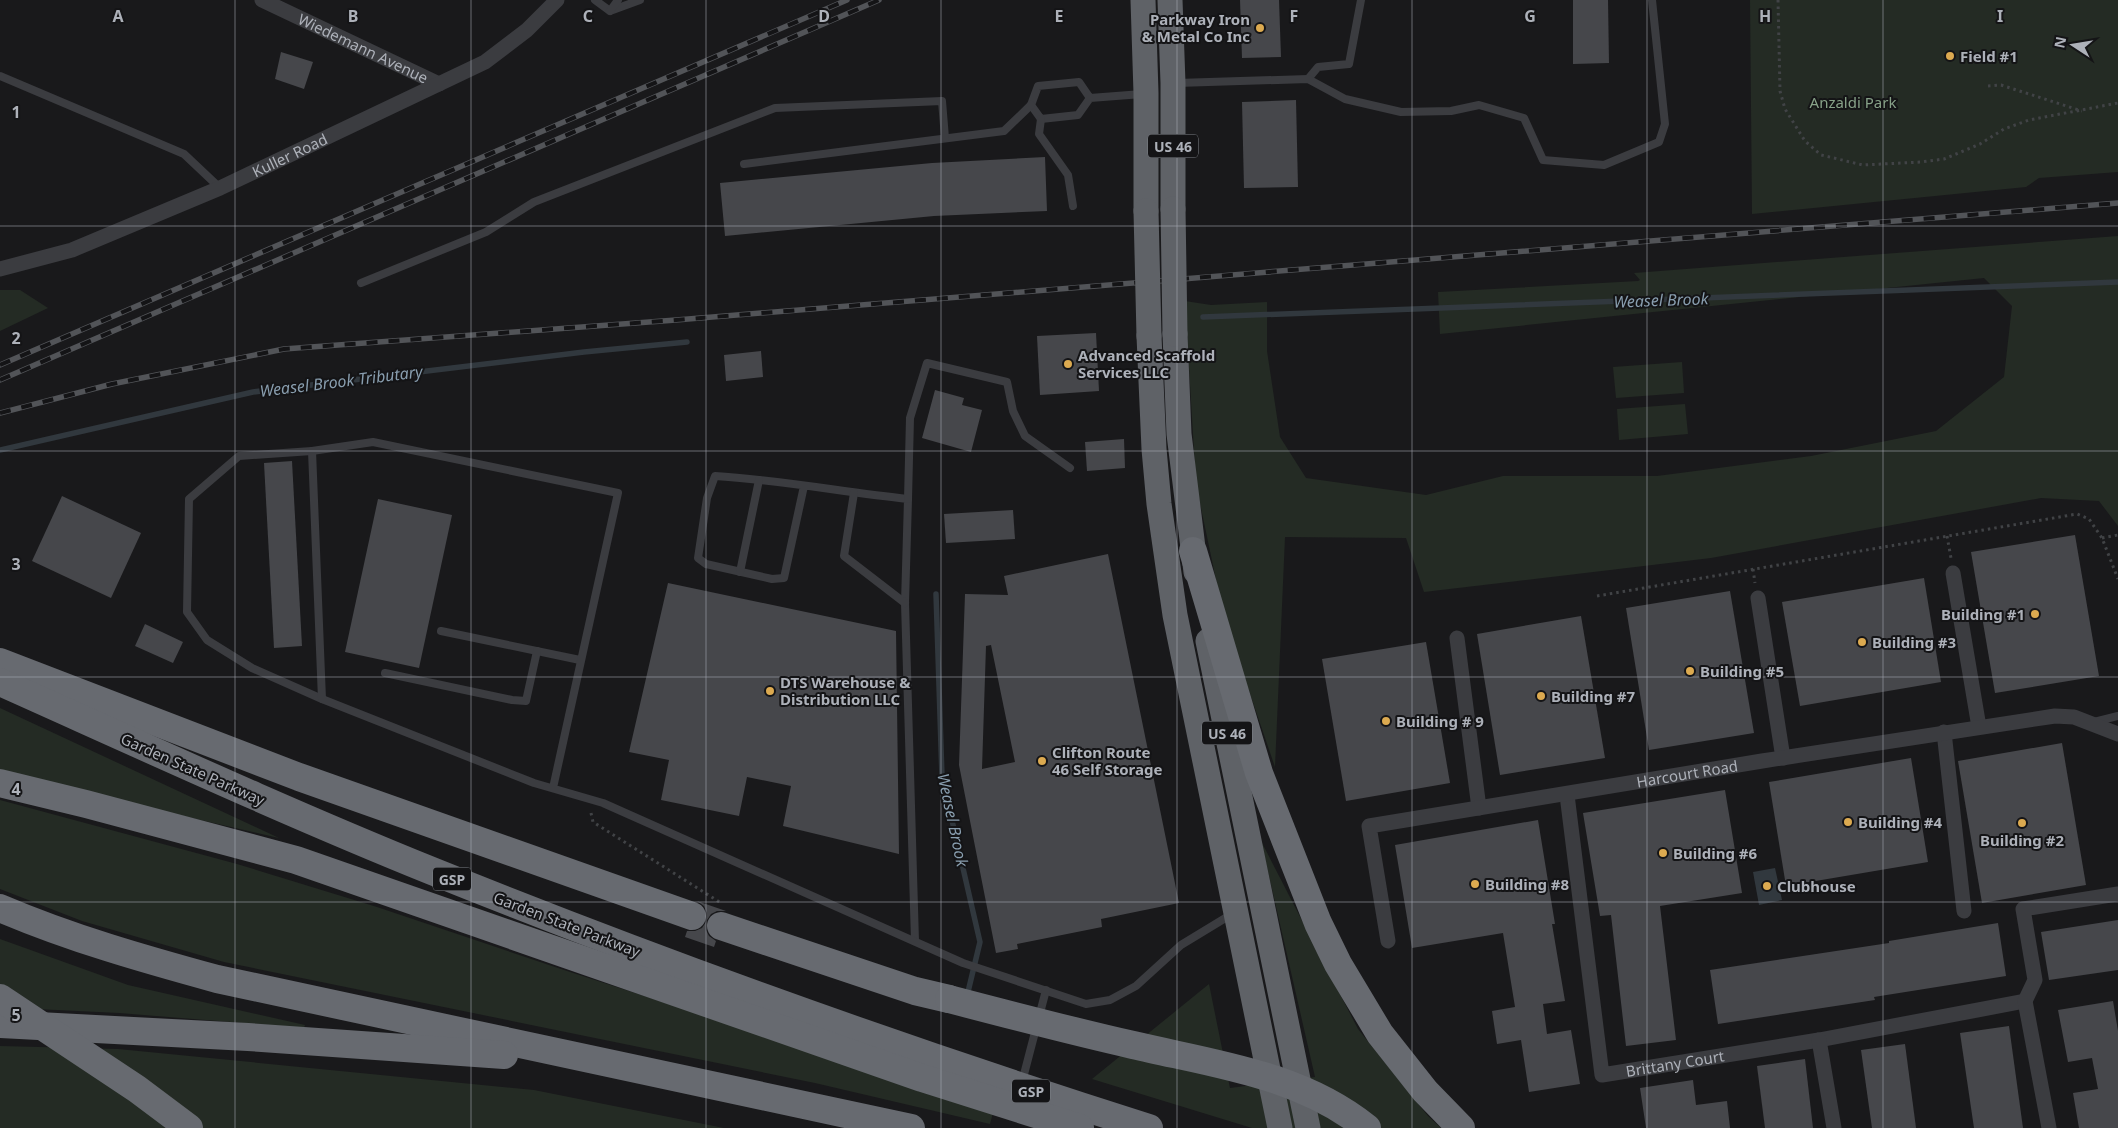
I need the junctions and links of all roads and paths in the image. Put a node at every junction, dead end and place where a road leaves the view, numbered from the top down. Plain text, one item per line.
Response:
1 (262, 0) edge
2 (557, 0) edge
3 (595, 0) edge
4 (618, 0) edge
5 (640, 0) edge
6 (1142, 0) edge
7 (1170, 0) edge
8 (1361, 0) edge
9 (1652, 0) edge
10 (1778, 0) edge
11 (610, 11) junction
12 (0, 76) edge
13 (1308, 79) junction
14 (1173, 83) junction
15 (440, 84) junction
16 (1988, 86) dead end
17 (1146, 94) junction
18 (1090, 98) junction
19 (2118, 103) edge
20 (1031, 105) junction
21 (2083, 111) junction
22 (1041, 119) junction
23 (945, 138) junction
24 (744, 164) dead end
25 (220, 188) junction
26 (1073, 206) dead end
27 (0, 269) edge
28 (361, 283) dead end
29 (312, 451) junction
30 (1070, 468) dead end
31 (759, 480) junction
32 (804, 486) junction
33 (854, 494) junction
34 (908, 499) junction
35 (2118, 535) edge
36 (2102, 538) junction
37 (1193, 552) junction
38 (740, 572) junction
39 (1953, 573) dead end
40 (2118, 579) edge
41 (1597, 596) dead end
42 (1758, 598) dead end
43 (905, 603) junction
44 (441, 631) dead end
45 (1457, 638) dead end
46 (537, 651) junction
47 (580, 660) junction
48 (0, 662) edge
49 (385, 673) dead end
50 (0, 682) edge
51 (322, 700) junction
52 (2118, 716) edge
53 (2090, 723) junction
54 (1979, 727) junction
55 (1944, 732) junction
56 (2118, 734) edge
57 (1783, 758) junction
58 (0, 783) edge
59 (553, 788) junction
60 (1567, 795) junction
61 (587, 798) junction
62 (1479, 808) junction
63 (2118, 894) edge
64 (0, 908) edge
65 (1964, 910) dead end
66 (1236, 912) junction
67 (692, 916) dead end
68 (722, 918) joint
69 (915, 941) junction
70 (1388, 941) dead end
71 (1046, 990) junction
72 (0, 998) edge
73 (2025, 1001) junction
74 (0, 1024) edge
75 (1819, 1040) junction
76 (595, 1061) junction
77 (1020, 1087) junction
78 (189, 1128) edge
79 (911, 1128) edge
80 (1080, 1128) edge
81 (1149, 1128) edge
82 (1280, 1128) edge
83 (1308, 1128) edge
84 (1367, 1128) edge
85 (1461, 1128) edge
86 (1834, 1128) edge
87 (2049, 1128) edge

1 - 15 street, Wiedemann Avenue
2 - 15 street, Kuller Road
3 - 11 lane
4 - 11 lane
5 - 11 lane
6 - 17 highway, US 46
7 - 14 highway, US 46
8 - 13 lane
9 - 13 lane
10 - 21 path
12 - 25 lane
13 - 14 lane
14 - 37 highway, US 46, bridge
15 - 25 street, Kuller Road
16 - 21 path
17 - 18 lane
17 - 66 highway, US 46, bridge
18 - 20 lane
18 - 22 lane
19 - 21 path
20 - 22 lane
20 - 23 lane
22 - 26 lane
23 - 24 lane
23 - 28 lane
25 - 27 street, Kuller Road
29 - 47 lane
29 - 51 lane
29 - 51 lane
30 - 34 lane
31 - 32 lane
31 - 38 lane
31 - 38 lane
32 - 33 lane
32 - 38 lane
33 - 34 lane
33 - 43 lane
34 - 43 lane
35 - 36 path
36 - 40 path
36 - 41 path
37 - 83 highway, US 46
37 - 85 highway
39 - 54 street
42 - 57 street
43 - 69 lane
44 - 46 lane
45 - 62 street
46 - 47 lane
46 - 49 lane
47 - 59 lane
48 - 67 highway
50 - 77 highway, Garden State Parkway / GSP
51 - 59 lane
52 - 53 lane
53 - 54 street, Harcourt Road
53 - 56 street, Harcourt Road
54 - 55 street, Harcourt Road
55 - 57 street, Harcourt Road
55 - 65 street
57 - 60 street, Harcourt Road
58 - 80 highway
59 - 61 lane
60 - 62 street, Harcourt Road
60 - 75 street, Brittany Court
61 - 68 path
61 - 69 lane
62 - 70 street, Harcourt Road
63 - 73 street
64 - 76 highway
66 - 71 lane
66 - 82 highway, US 46
68 - 84 highway, bridge
69 - 71 lane
71 - 77 lane
72 - 78 highway, bridge
73 - 75 street, Brittany Court
73 - 87 street
74 - 76 highway
75 - 86 street
76 - 79 highway
77 - 81 highway, Garden State Parkway / GSP

